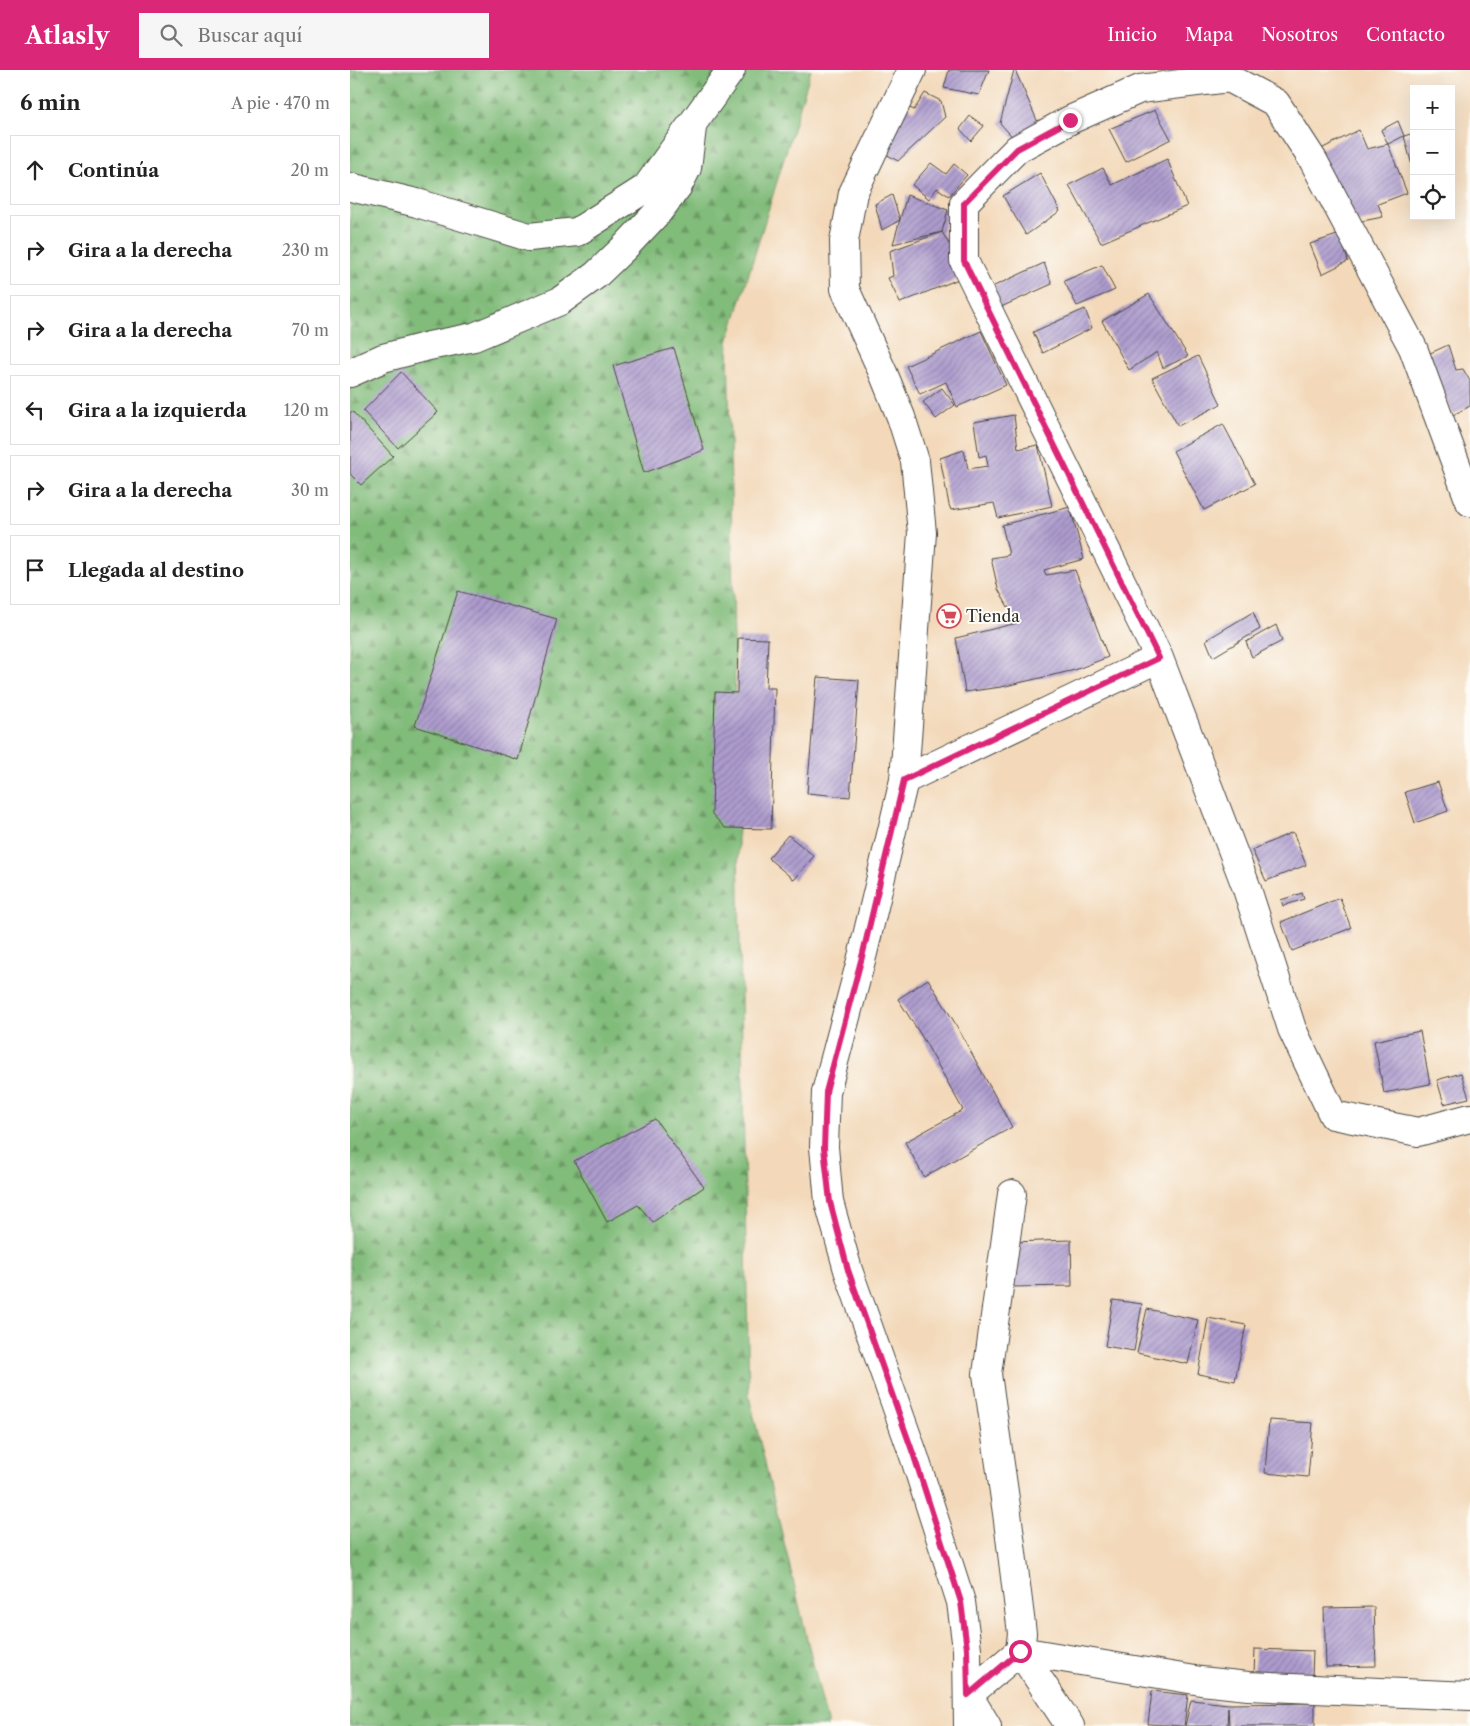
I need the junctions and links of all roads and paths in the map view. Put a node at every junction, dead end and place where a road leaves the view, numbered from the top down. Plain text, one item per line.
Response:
1 (731, 70) edge
2 (912, 70) edge
3 (692, 124) junction
4 (350, 186) edge
5 (350, 374) edge
6 (1470, 502) edge
7 (1159, 658) junction
8 (904, 780) junction
9 (1470, 1118) edge
10 (1012, 1194) dead end
11 (1020, 1651) junction
12 (968, 1695) junction
13 (1470, 1696) edge
14 (968, 1726) edge
15 (987, 1726) edge
16 (1070, 1726) edge

1 - 3 street
2 - 8 street
3 - 4 street
3 - 5 street
6 - 7 street
7 - 8 street
7 - 9 street
8 - 12 street
10 - 11 street
11 - 12 street
11 - 13 street
11 - 16 street
12 - 14 street
12 - 15 street

